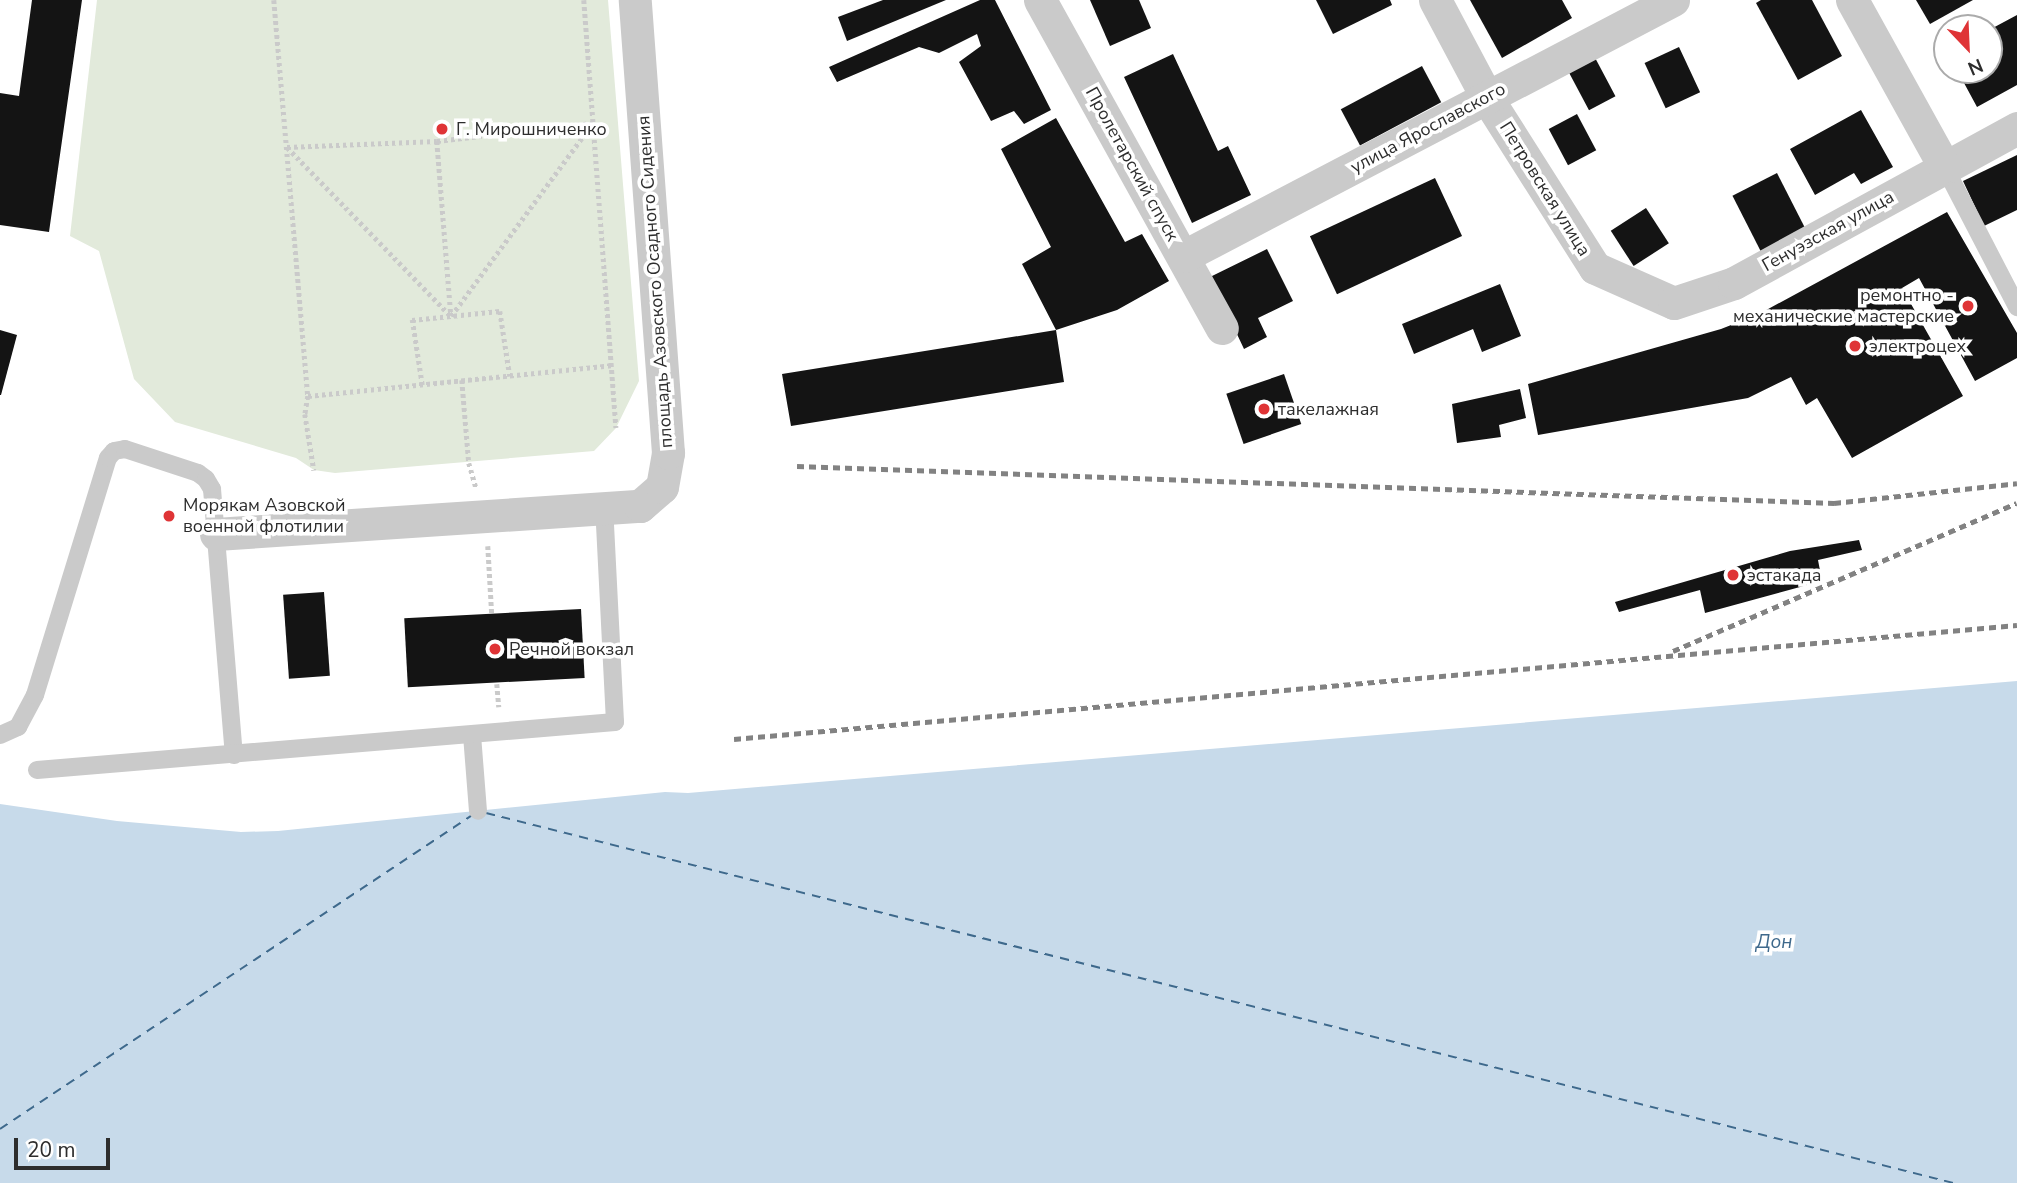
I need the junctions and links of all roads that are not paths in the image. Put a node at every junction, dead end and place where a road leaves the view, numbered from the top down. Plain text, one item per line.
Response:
1 (635, 0) edge
2 (1040, 0) edge
3 (1435, 0) edge
4 (1673, 0) edge
5 (1852, 0) edge
6 (1487, 98) junction
7 (2017, 128) edge
8 (1944, 166) junction
9 (1184, 256) junction
10 (1595, 268) joint
11 (2017, 307) edge
12 (1222, 328) dead end
13 (604, 508) junction
14 (216, 534) junction
15 (0, 735) edge
16 (472, 735) junction
17 (234, 755) junction
18 (37, 770) dead end
19 (478, 811) dead end

1 - 13 street, площадь Азовского Осадного Сидения
2 - 9 street, Пролетарский спуск
3 - 6 street, Петровская улица
4 - 6 street, улица Ярославского
5 - 8 street
6 - 9 street, улица Ярославского
6 - 10 street, Петровская улица
7 - 8 street, Генуэзская улица
8 - 10 street, Генуэзская улица
8 - 11 lane
9 - 12 street, Пролетарский спуск
13 - 14 street, площадь Азовского Осадного Сидения
13 - 16 lane
14 - 15 lane
14 - 17 lane
16 - 17 lane
16 - 19 lane
17 - 18 lane

